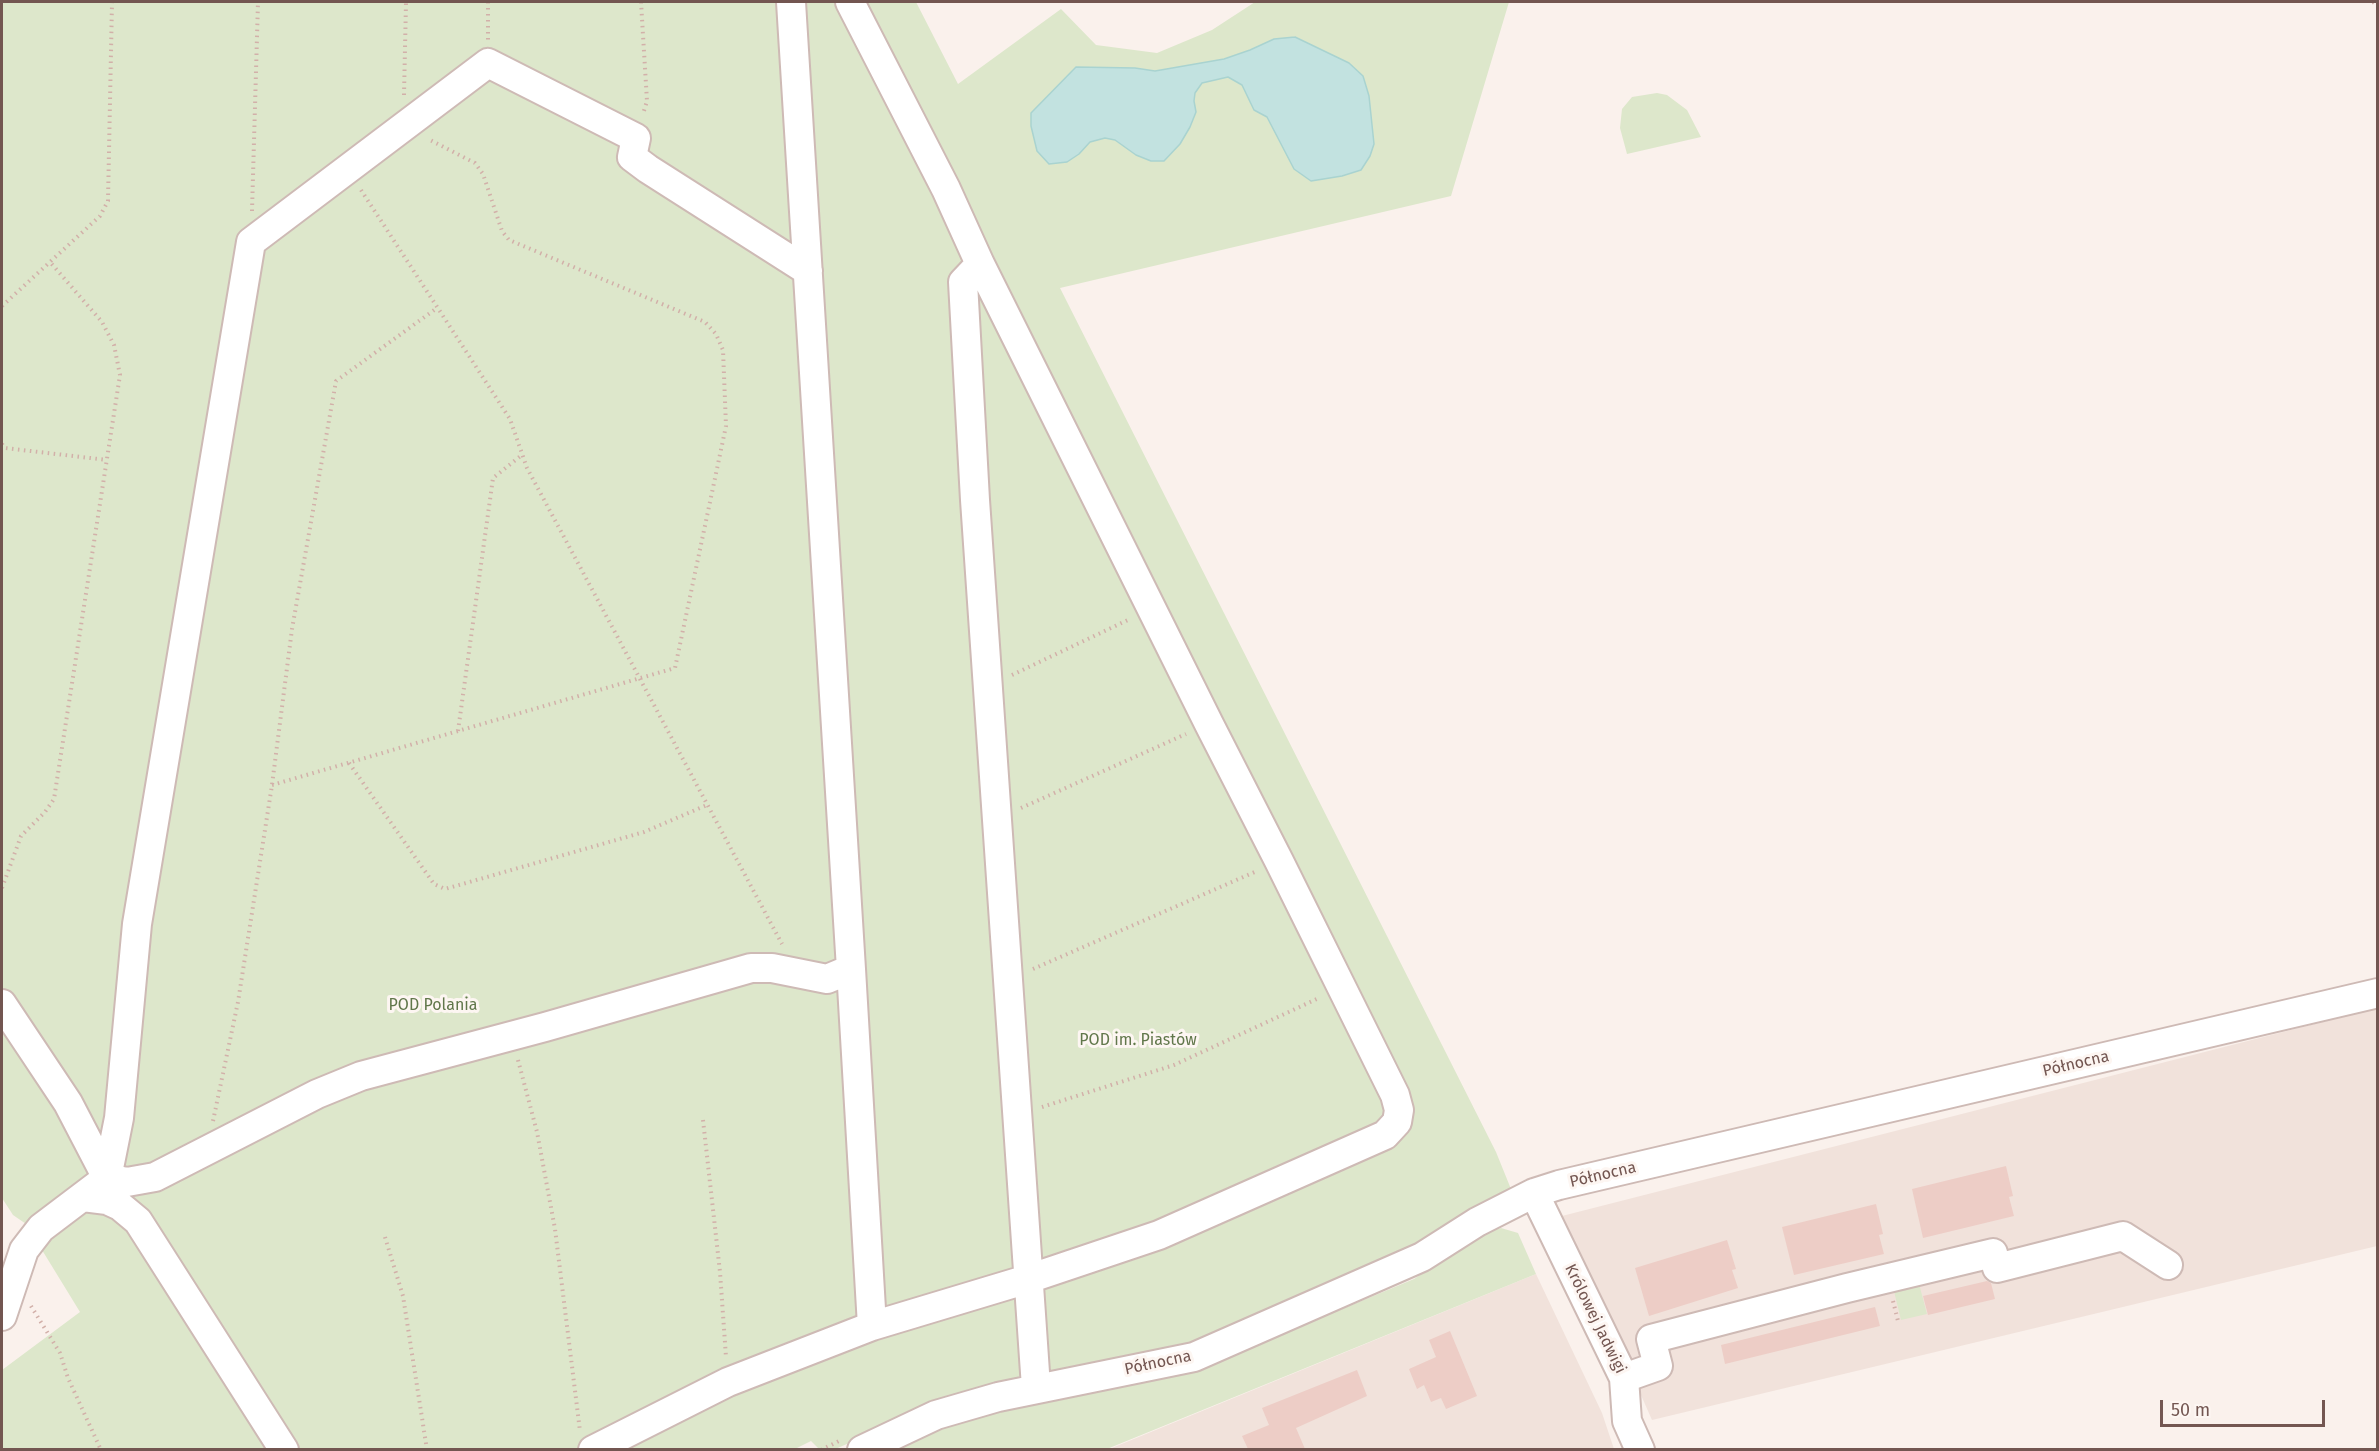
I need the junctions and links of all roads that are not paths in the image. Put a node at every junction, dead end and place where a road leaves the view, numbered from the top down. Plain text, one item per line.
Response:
1 (791, 2) edge
2 (850, 2) edge
3 (980, 264) junction
4 (808, 272) junction
5 (851, 969) junction
6 (2378, 993) edge
7 (2, 1004) edge
8 (107, 1179) junction
9 (1533, 1193) junction
10 (83, 1197) junction
11 (2168, 1265) dead end
12 (1028, 1279) junction
13 (2, 1316) edge
14 (872, 1326) junction
15 (1624, 1378) junction
16 (1036, 1388) junction
17 (587, 1444) edge
18 (851, 1445) edge
19 (284, 1449) edge
20 (1640, 1449) edge

1 - 4 street
2 - 3 street
3 - 12 street
3 - 12 street
4 - 5 street
4 - 8 street
5 - 8 street
5 - 14 street
6 - 9 street, Północna
7 - 8 street
8 - 10 street
9 - 15 street, Królowej Jadwigi
9 - 16 street, Północna
10 - 13 street
10 - 19 street
11 - 15 street
12 - 14 street
12 - 16 street
14 - 17 street
15 - 20 street, Królowej Jadwigi
16 - 18 street, Północna

